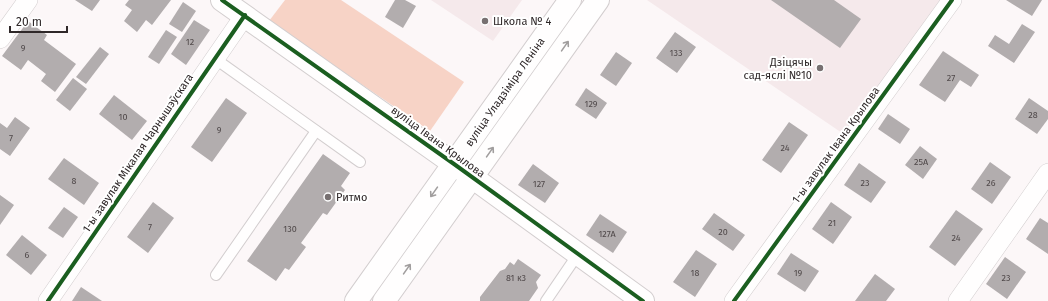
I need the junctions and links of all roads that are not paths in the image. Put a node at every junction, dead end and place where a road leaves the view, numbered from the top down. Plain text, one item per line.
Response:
1 (28, 0) edge
2 (222, 0) edge
3 (570, 0) edge
4 (598, 0) edge
5 (952, 0) edge
6 (245, 15) junction
7 (0, 39) edge
8 (214, 58) junction
9 (316, 131) junction
10 (360, 162) dead end
11 (454, 164) junction
12 (1048, 173) edge
13 (472, 177) junction
14 (578, 254) junction
15 (216, 275) dead end
16 (48, 301) edge
17 (356, 301) edge
18 (384, 301) edge
19 (546, 301) edge
20 (643, 301) edge
21 (734, 301) edge
22 (958, 301) edge

1 - 7 street
2 - 6 main road, вуліца Івана Крылова
3 - 11 main road, вуліца Уладзіміра Леніна
13 -> 4 main road, вуліца Уладзіміра Леніна
5 - 21 street, 1-ы завулак Івана Крылова
6 - 8 street, 1-ы завулак Мікалая Чарнышэўскага
6 - 11 main road, вуліца Івана Крылова
8 - 9 lane
8 - 16 street, 1-ы завулак Мікалая Чарнышэўскага
9 - 10 lane
9 - 15 lane
11 - 13 main road, вуліца Івана Крылова
11 -> 17 main road, вуліца Уладзіміра Леніна
12 - 22 street
13 - 14 main road, вуліца Івана Крылова
18 -> 13 main road, вуліца Уладзіміра Леніна
14 - 19 lane
14 - 20 main road, вуліца Івана Крылова

